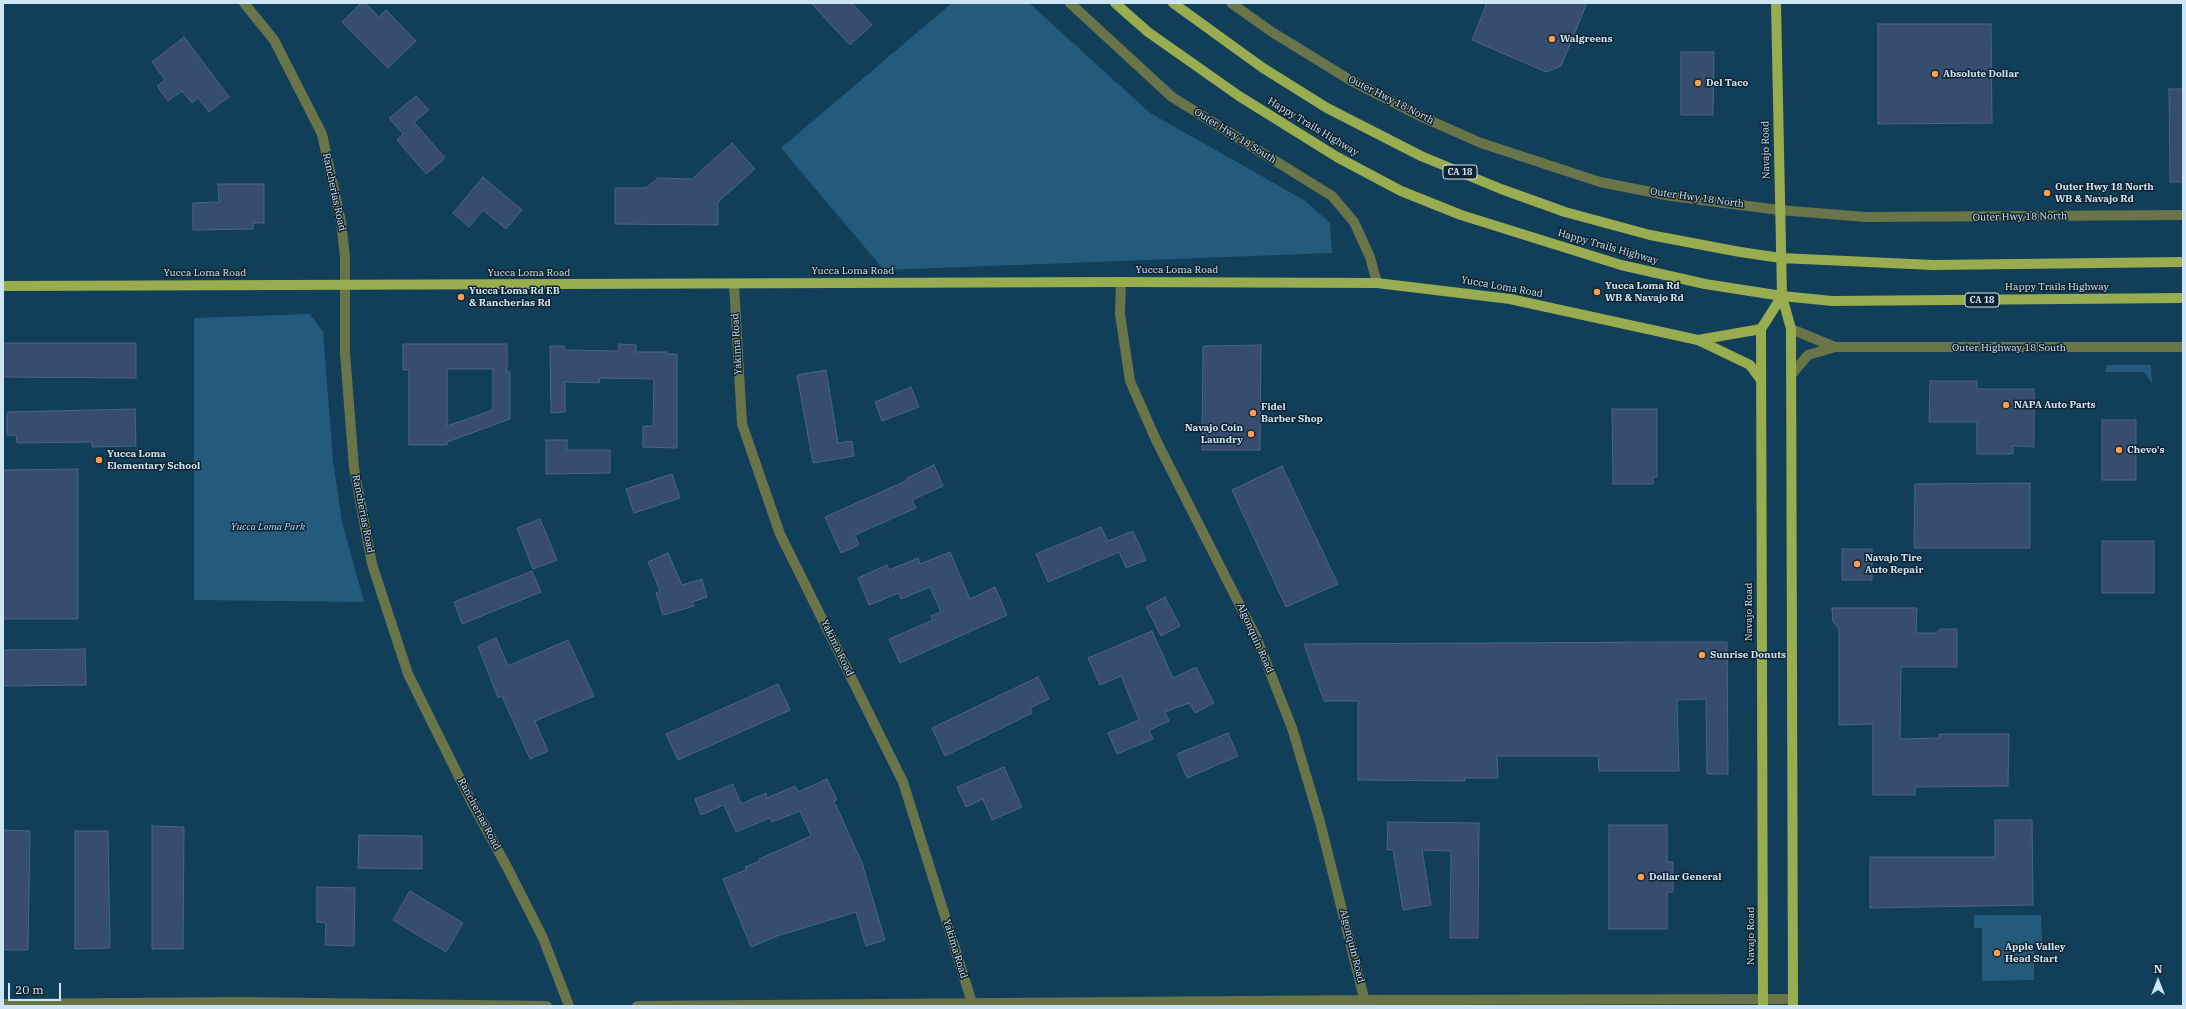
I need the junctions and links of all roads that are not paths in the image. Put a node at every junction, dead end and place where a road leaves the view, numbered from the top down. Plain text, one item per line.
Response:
1 (244, 3) edge
2 (1070, 3) edge
3 (1115, 3) edge
4 (1173, 3) edge
5 (1231, 3) edge
6 (1776, 3) edge
7 (1779, 210) junction
8 (2183, 215) edge
9 (1781, 258) junction
10 (2183, 262) edge
11 (1121, 282) junction
12 (1377, 283) junction
13 (734, 284) junction
14 (344, 285) junction
15 (3, 286) edge
16 (1782, 296) junction
17 (2183, 298) edge
18 (1761, 329) junction
19 (1791, 329) junction
20 (1698, 340) junction
21 (1835, 347) junction
22 (2183, 347) edge
23 (1791, 375) junction
24 (1761, 380) junction
25 (1366, 1003) edge
26 (1763, 1003) edge
27 (1793, 1003) edge
28 (3, 1004) edge
29 (242, 1004) edge
30 (973, 1005) edge
31 (547, 1006) edge
32 (569, 1006) edge
33 (637, 1006) edge

1 - 14 street, Rancherias Road
2 - 12 street, Outer Hwy 18 South
3 - 16 main road, Happy Trails Highway / CA 18
4 - 9 main road, CA 18
5 - 7 street, Outer Hwy 18 North
6 - 7 main road, Navajo Road
7 - 8 street, Outer Hwy 18 North
7 - 9 main road, Navajo Road
9 - 10 main road, CA 18
9 - 16 main road, Navajo Road
11 - 12 main road, Yucca Loma Road
11 - 13 main road, Yucca Loma Road
11 - 25 street, Algonquin Road
12 - 20 main road, Yucca Loma Road
13 - 14 main road, Yucca Loma Road
13 - 30 street, Yakima Road
14 - 15 main road, Yucca Loma Road
14 - 32 street, Rancherias Road
16 - 17 main road, Happy Trails Highway / CA 18
16 - 18 main road
16 - 19 main road, Navajo Road
18 - 20 main road
18 - 24 main road, Navajo Road
19 - 21 street
19 - 23 main road, Navajo Road
20 - 24 main road
21 - 22 street, Outer Highway 18 South
21 - 23 street
23 - 27 main road, Navajo Road
24 - 26 main road, Navajo Road
25 - 26 street
25 - 30 street
26 - 27 street
28 - 29 street
29 - 31 street
30 - 33 street

